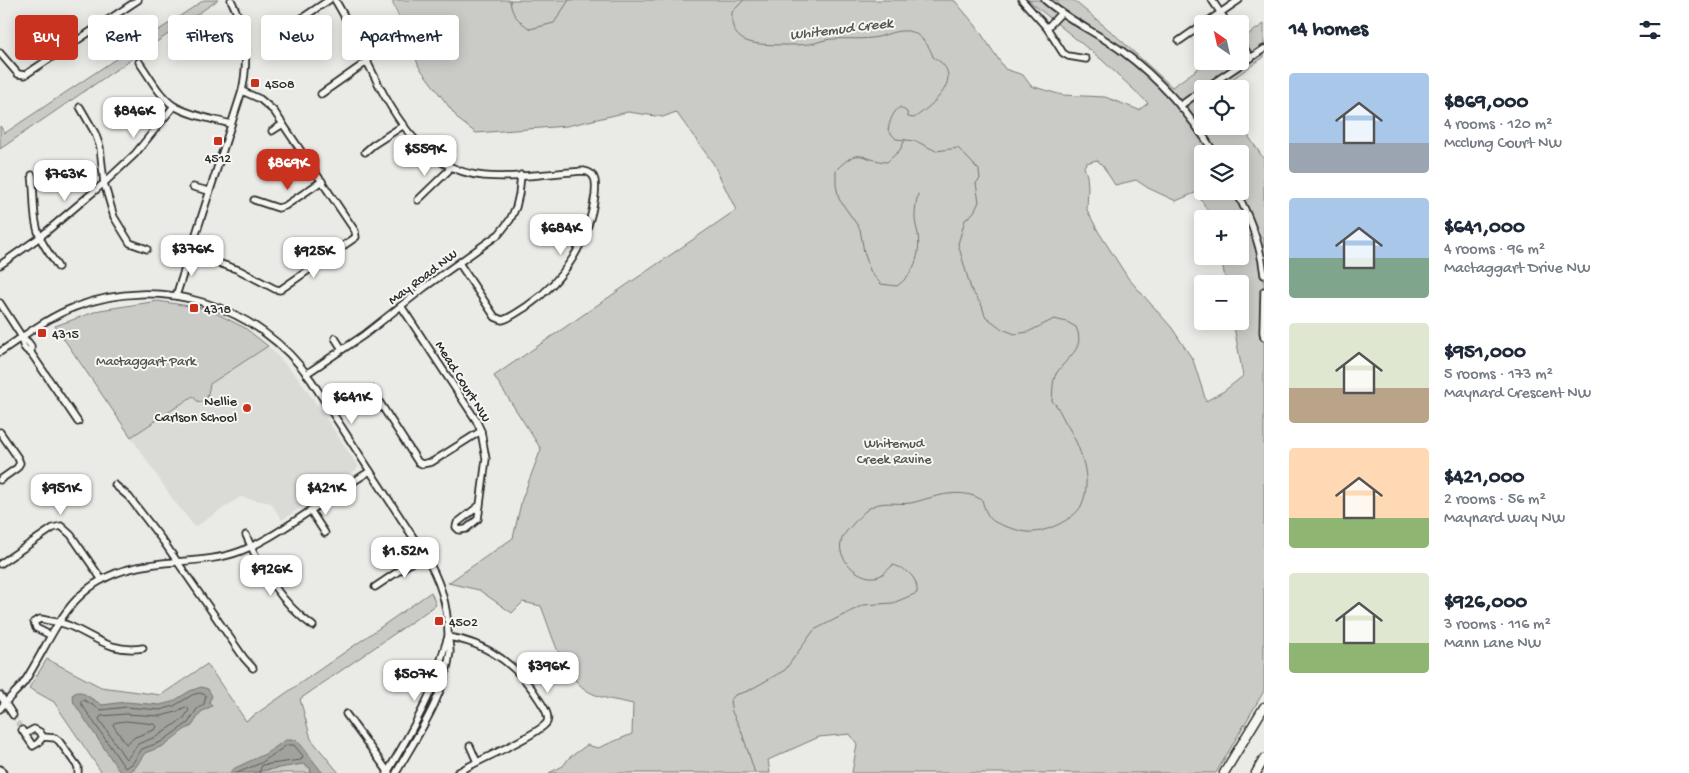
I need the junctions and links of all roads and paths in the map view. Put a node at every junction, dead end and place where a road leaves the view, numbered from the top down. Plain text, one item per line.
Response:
1 (138, 0) edge
2 (231, 0) edge
3 (329, 0) edge
4 (336, 0) edge
5 (1022, 0) edge
6 (1045, 0) edge
7 (1212, 0) edge
8 (1239, 0) edge
9 (1061, 13) junction
10 (1220, 13) junction
11 (238, 15) edge
12 (306, 15) edge
13 (1217, 15) edge
14 (1047, 28) junction
15 (1194, 30) edge
16 (1179, 41) dead end
17 (1264, 49) edge
18 (0, 53) edge
19 (1249, 55) edge
20 (1251, 58) junction
21 (1086, 59) dead end
22 (246, 60) edge
23 (368, 61) junction
24 (140, 62) dead end
25 (1217, 80) edge
26 (242, 91) junction
27 (321, 94) dead end
28 (1194, 96) edge
29 (174, 106) junction
30 (1180, 106) junction
31 (80, 107) dead end
32 (231, 124) junction
33 (283, 124) junction
34 (404, 125) junction
35 (272, 131) dead end
36 (1208, 145) edge
37 (365, 152) dead end
38 (450, 167) junction
39 (32, 175) dead end
40 (521, 175) junction
41 (322, 180) junction
42 (104, 183) junction
43 (193, 187) dead end
44 (209, 191) junction
45 (254, 200) dead end
46 (418, 200) dead end
47 (1241, 200) edge
48 (40, 237) junction
49 (147, 249) dead end
50 (190, 253) junction
51 (459, 263) junction
52 (0, 265) edge
53 (58, 267) dead end
54 (1264, 275) edge
55 (1264, 291) edge
56 (176, 296) junction
57 (0, 303) edge
58 (401, 306) junction
59 (22, 337) junction
60 (1264, 337) edge
61 (335, 338) dead end
62 (342, 349) junction
63 (0, 352) edge
64 (306, 374) junction
65 (371, 389) dead end
66 (78, 422) dead end
67 (481, 430) junction
68 (0, 432) edge
69 (370, 471) junction
70 (0, 480) edge
71 (115, 485) dead end
72 (480, 505) junction
73 (310, 510) junction
74 (325, 532) dead end
75 (246, 535) dead end
76 (251, 547) junction
77 (424, 554) junction
78 (177, 562) junction
79 (0, 564) edge
80 (102, 580) junction
81 (375, 587) dead end
82 (57, 622) junction
83 (313, 626) dead end
84 (50, 634) junction
85 (448, 637) junction
86 (143, 648) dead end
87 (253, 668) dead end
88 (0, 696) edge
89 (2, 703) edge
90 (1264, 707) edge
91 (0, 709) edge
92 (346, 714) dead end
93 (13, 715) tunnel mouth
94 (43, 737) junction
95 (470, 746) dead end
96 (1264, 759) edge
97 (477, 762) junction
98 (0, 770) edge
99 (388, 772) edge
100 (2, 773) edge
101 (78, 773) edge
102 (396, 773) edge
103 (457, 773) edge
104 (1224, 773) edge
105 (1256, 773) edge

1 - 18 street
2 - 11 street
3 - 12 street
4 - 23 street
5 - 14 street
6 - 9 street
7 - 10 street
8 - 10 street
9 - 14 street
9 - 30 street
10 - 13 street
14 - 21 street
15 - 16 street
17 - 20 street
19 - 20 street
20 - 25 street
22 - 26 street
23 - 27 street
23 - 34 street
24 - 29 street
26 - 32 street
26 - 33 street
28 - 30 street
29 - 32 street
29 - 42 street
30 - 36 street
31 - 42 street
32 - 44 street
33 - 35 street
33 - 41 street
34 - 37 street
34 - 38 street
38 - 40 street
38 - 46 street
39 - 48 street
40 - 51 street, May Road NW
40 - 51 street
41 - 45 street
41 - 50 street
42 - 48 street
42 - 49 street
43 - 44 street
44 - 50 street
47 - 54 street
48 - 52 street
48 - 53 street
50 - 56 street
51 - 58 street, May Road NW
55 - 60 street
56 - 59 street
56 - 64 street
57 - 59 street
58 - 62 street, May Road NW
58 - 67 street, Mead Court NW
59 - 63 street
59 - 66 street
61 - 62 street
62 - 64 street, May Road NW
64 - 69 street
65 - 67 street
67 - 72 street, Mead Court NW
68 - 70 street
69 - 73 street
69 - 77 street
71 - 78 street
72 - 72 street, Mead Court NW
73 - 74 street
73 - 76 street
75 - 76 street
76 - 78 street
76 - 83 street
77 - 81 street
77 - 85 street
78 - 80 street
78 - 87 street
79 - 80 street
80 - 82 street
82 - 84 street
82 - 84 street
82 - 86 street
84 - 89 street
85 - 97 street
85 - 99 street
85 - 102 street
88 - 89 street
89 - 91 street
89 - 93 street
90 - 104 highway
92 - 99 street
94 - 94 street
94 - 101 street
95 - 97 street
96 - 105 highway
97 - 103 street
98 - 100 main road

